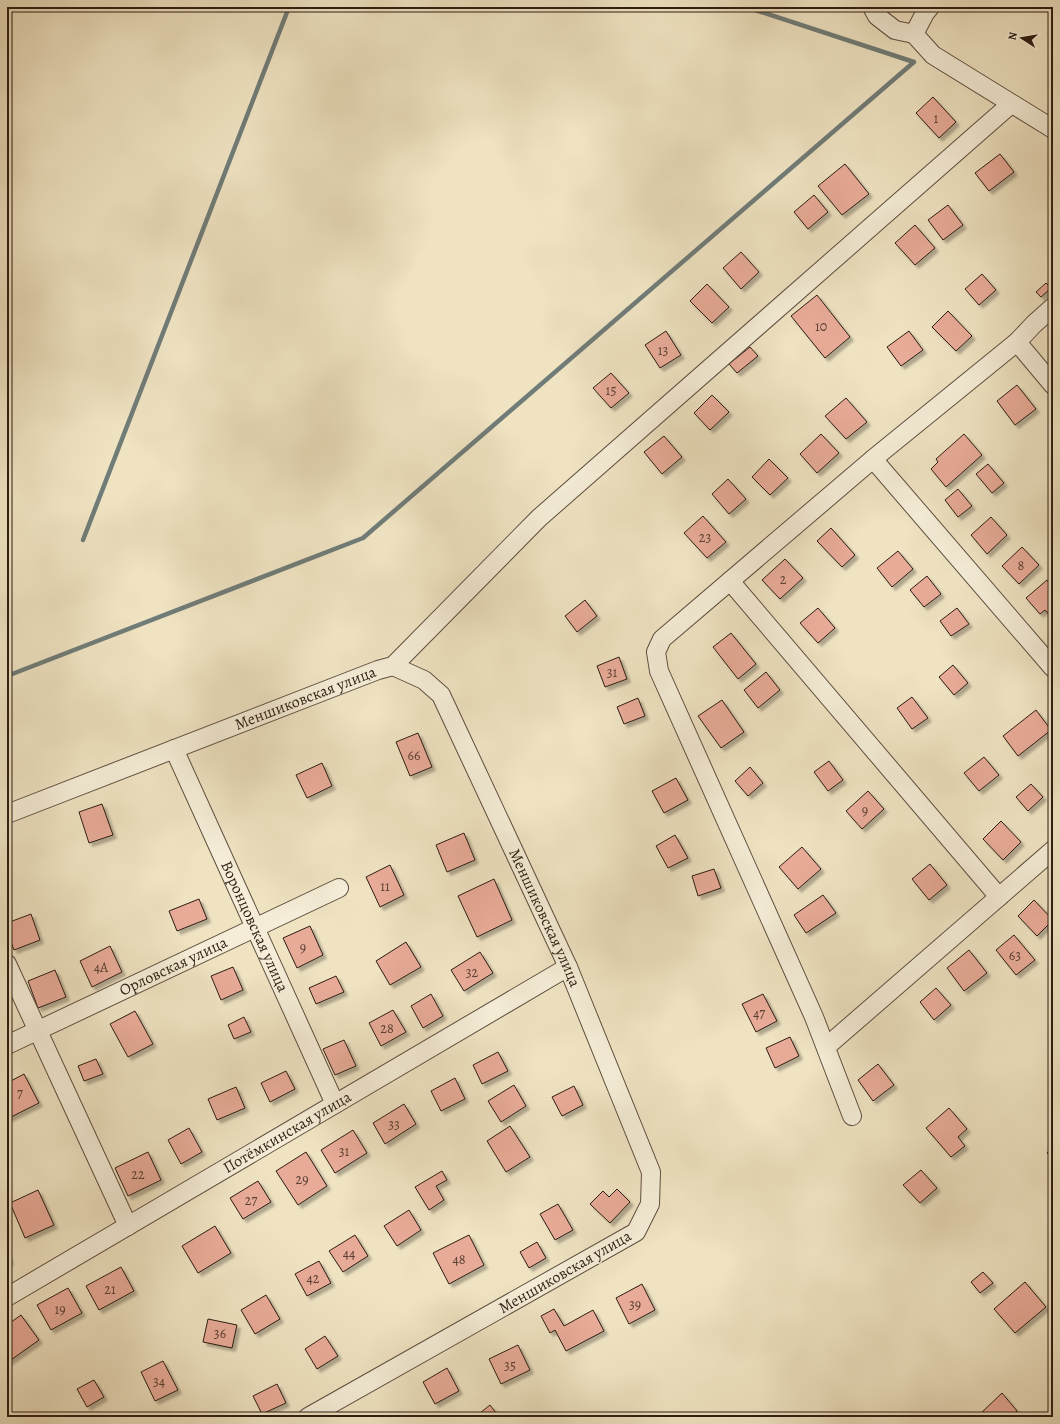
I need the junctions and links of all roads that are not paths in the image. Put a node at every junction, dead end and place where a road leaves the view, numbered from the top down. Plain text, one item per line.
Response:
1 (872, 7) edge
2 (930, 7) edge
3 (914, 34) junction
4 (1011, 104) junction
5 (1053, 129) edge
6 (1053, 307) edge
7 (1017, 342) junction
8 (1053, 385) edge
9 (873, 459) junction
10 (730, 581) junction
11 (394, 666) junction
12 (1053, 668) edge
13 (174, 749) junction
14 (7, 814) edge
15 (1053, 850) edge
16 (339, 888) dead end
17 (999, 897) junction
18 (255, 927) junction
19 (7, 964) edge
20 (568, 967) junction
21 (38, 1030) junction
22 (7, 1045) edge
23 (826, 1047) junction
24 (335, 1104) junction
25 (852, 1116) dead end
26 (128, 1226) junction
27 (7, 1297) edge
28 (308, 1417) edge

1 - 3 street
2 - 3 street
3 - 4 street
4 - 5 street
4 - 11 street
6 - 7 street
7 - 8 street
7 - 9 street
9 - 10 street
9 - 12 street
10 - 17 street
10 - 23 street
11 - 13 street, Меншиковская улица
11 - 20 street, Меншиковская улица
13 - 14 street, Меншиковская улица
13 - 18 street, Воронцовская улица
15 - 17 street
16 - 18 street, Орловская улица
17 - 23 street
18 - 21 street, Орловская улица
18 - 24 street, Воронцовская улица
19 - 21 street
20 - 24 street, Потёмкинская улица
20 - 28 street, Меншиковская улица
21 - 22 street, Орловская улица
21 - 26 street
23 - 25 street
24 - 26 street, Потёмкинская улица
26 - 27 street, Потёмкинская улица

